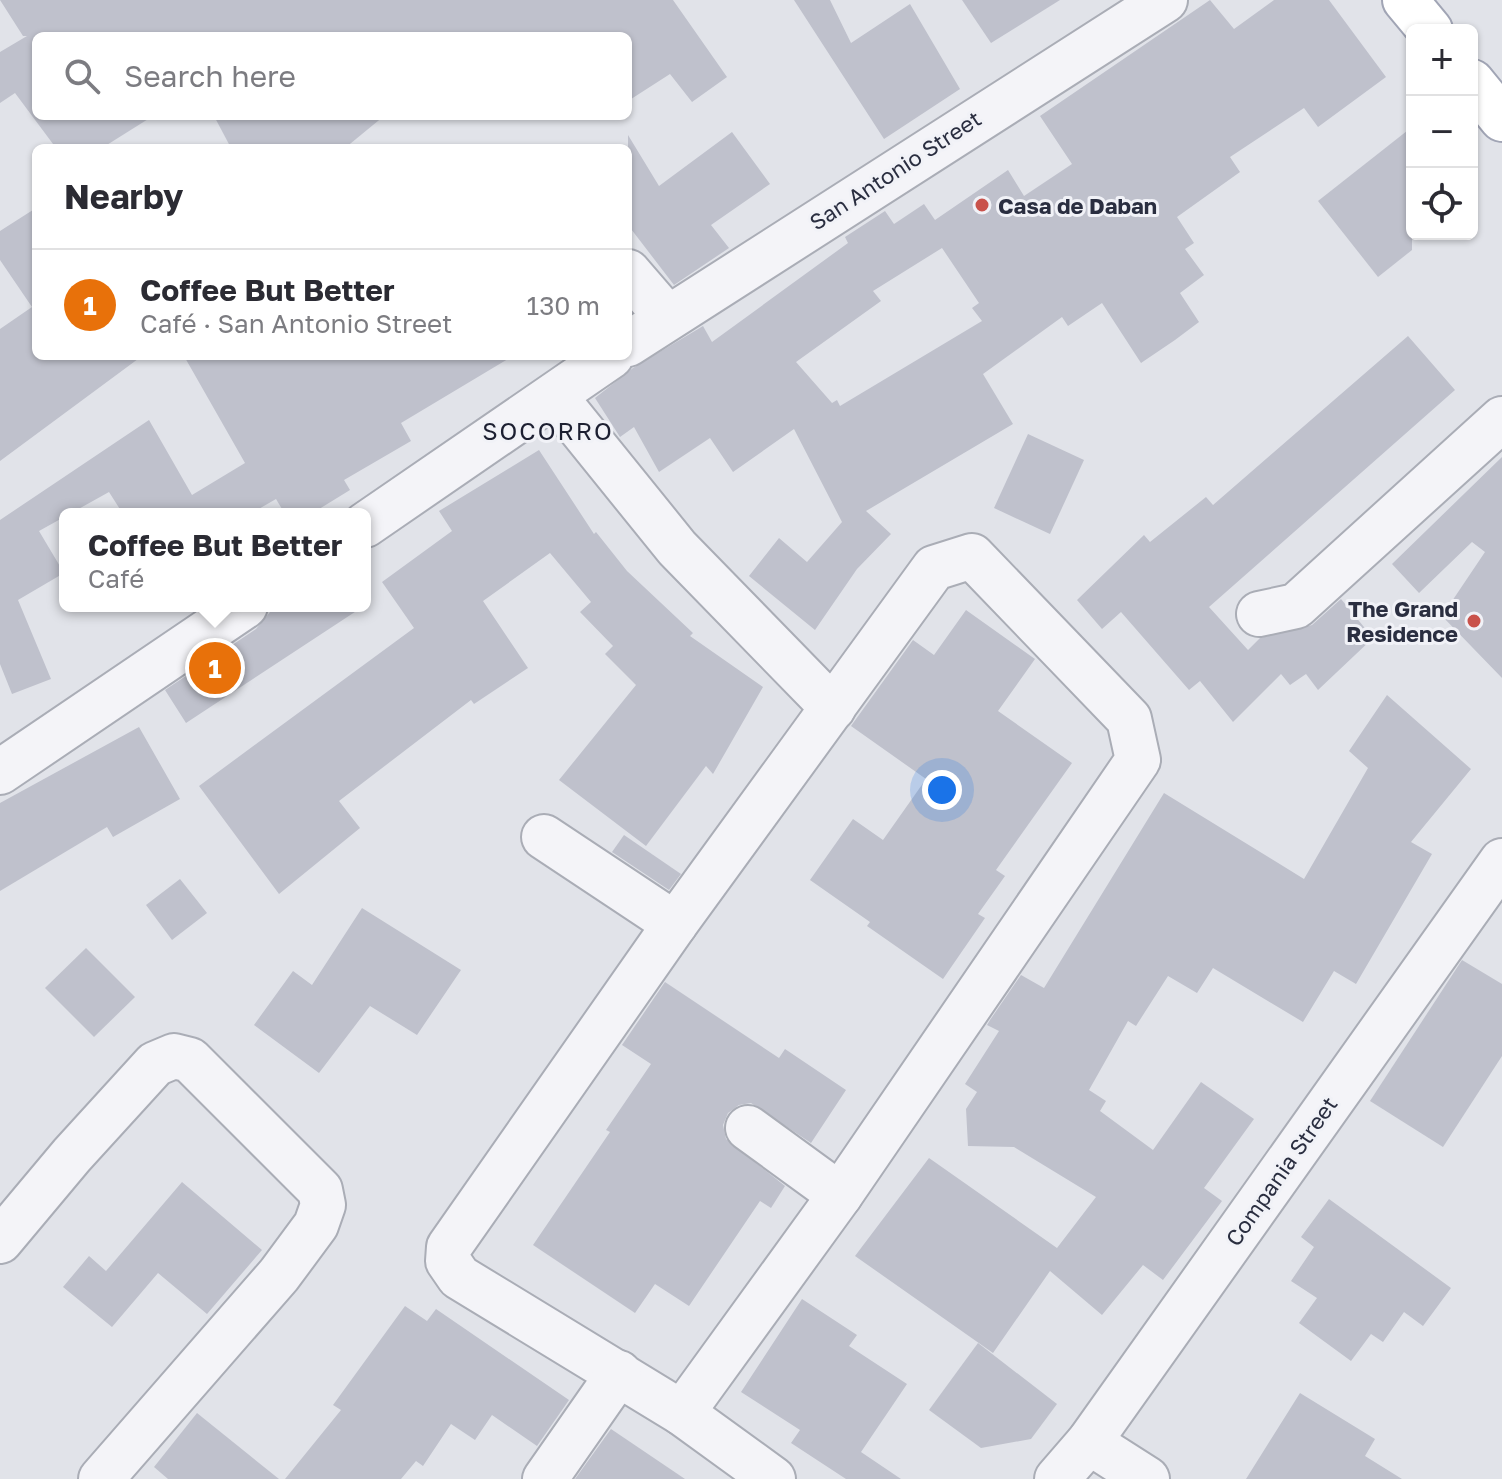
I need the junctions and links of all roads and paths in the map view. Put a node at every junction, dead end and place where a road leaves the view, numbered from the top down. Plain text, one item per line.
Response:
1 (1165, 0) edge
2 (1405, 0) edge
3 (1425, 24) edge
4 (1478, 89) edge
5 (1502, 119) edge
6 (632, 277) edge
7 (666, 316) junction
8 (632, 341) edge
9 (606, 360) edge
10 (555, 397) junction
11 (1502, 419) edge
12 (371, 521) edge
13 (236, 612) edge
14 (1259, 614) dead end
15 (833, 708) junction
16 (0, 772) edge
17 (544, 837) dead end
18 (1502, 861) edge
19 (675, 924) junction
20 (748, 1128) dead end
21 (840, 1195) junction
22 (0, 1241) edge
23 (619, 1373) junction
24 (682, 1413) junction
25 (1089, 1442) junction
26 (101, 1479) edge
27 (545, 1479) edge
28 (773, 1479) edge
29 (1057, 1479) edge
30 (1147, 1479) edge

1 - 7 street, San Antonio Street
2 - 3 main road
4 - 5 main road
6 - 7 street
7 - 8 street, San Antonio Street
9 - 10 street
10 - 12 street
10 - 15 street
11 - 14 street
13 - 16 street
15 - 19 street
15 - 21 street
17 - 19 street
18 - 25 street, Compania Street
19 - 23 street
20 - 21 street
21 - 24 street
22 - 26 street
23 - 24 street
23 - 27 street
24 - 28 street
25 - 29 street, Compania Street
25 - 30 street

